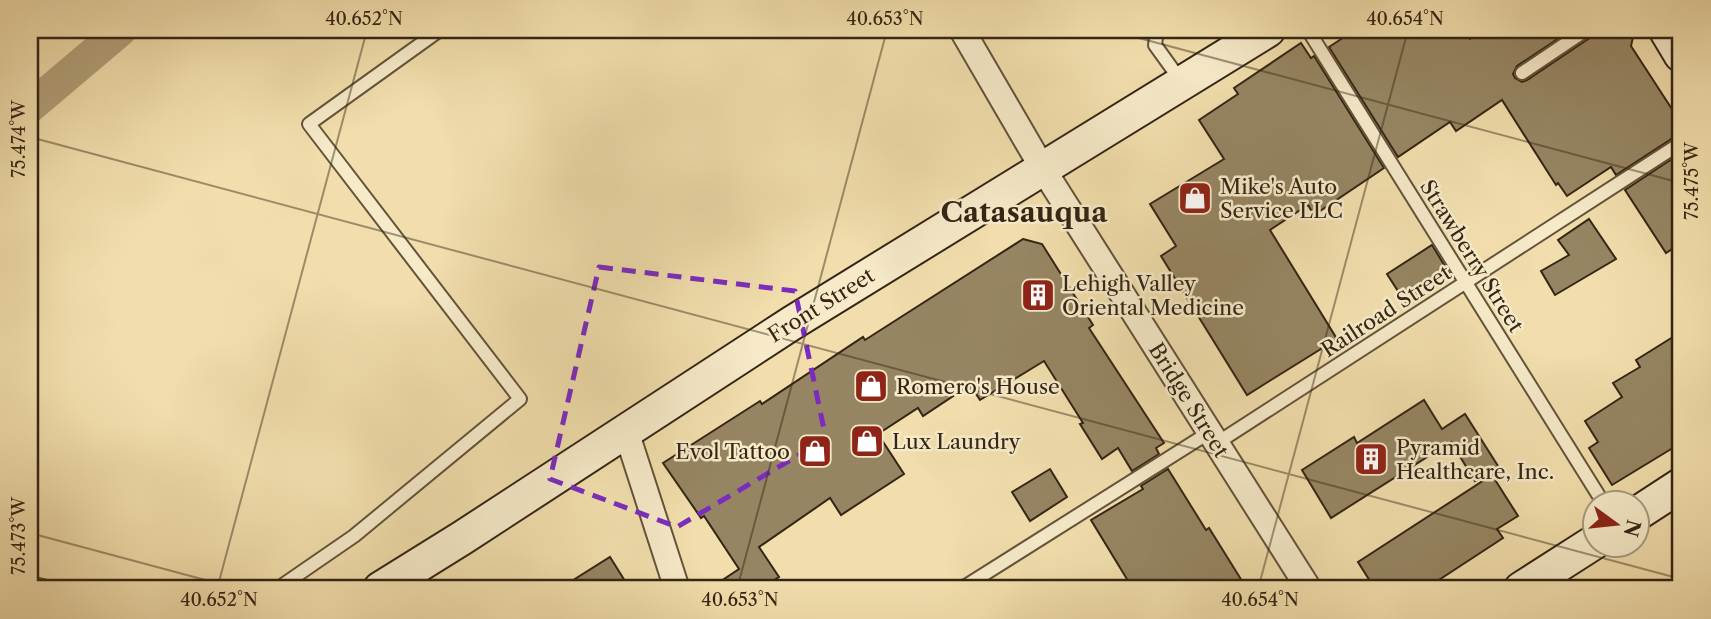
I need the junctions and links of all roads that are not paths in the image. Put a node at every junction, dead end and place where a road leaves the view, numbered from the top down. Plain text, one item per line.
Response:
1 (440, 30) edge
2 (962, 30) edge
3 (1157, 30) edge
4 (1268, 30) edge
5 (1308, 30) edge
6 (1586, 30) edge
7 (1665, 30) edge
8 (1681, 55) edge
9 (1522, 73) dead end
10 (1182, 82) junction
11 (1681, 143) edge
12 (1043, 169) junction
13 (1466, 282) junction
14 (626, 431) junction
15 (1213, 438) junction
16 (1681, 485) edge
17 (1596, 490) edge
18 (1652, 503) edge
19 (1582, 554) edge
20 (1556, 580) edge
21 (30, 583) edge
22 (964, 588) edge
23 (56, 589) edge
24 (277, 589) edge
25 (380, 589) edge
26 (677, 589) edge
27 (1309, 589) edge
28 (1521, 589) edge

1 - 24 lane
2 - 12 street, Bridge Street
3 - 10 lane
4 - 10 main road, Front Street
5 - 13 lane, Strawberry Street
6 - 9 lane
7 - 8 main road
10 - 12 main road, Front Street
11 - 13 lane, Railroad Street
12 - 14 main road, Front Street
12 - 15 street, Bridge Street
13 - 15 lane, Railroad Street
13 - 17 lane, Strawberry Street
14 - 25 main road, Front Street
14 - 26 street
15 - 22 lane, Railroad Street
15 - 27 street, Bridge Street
16 - 18 main road
19 - 20 main road
20 - 28 main road
21 - 23 lane

